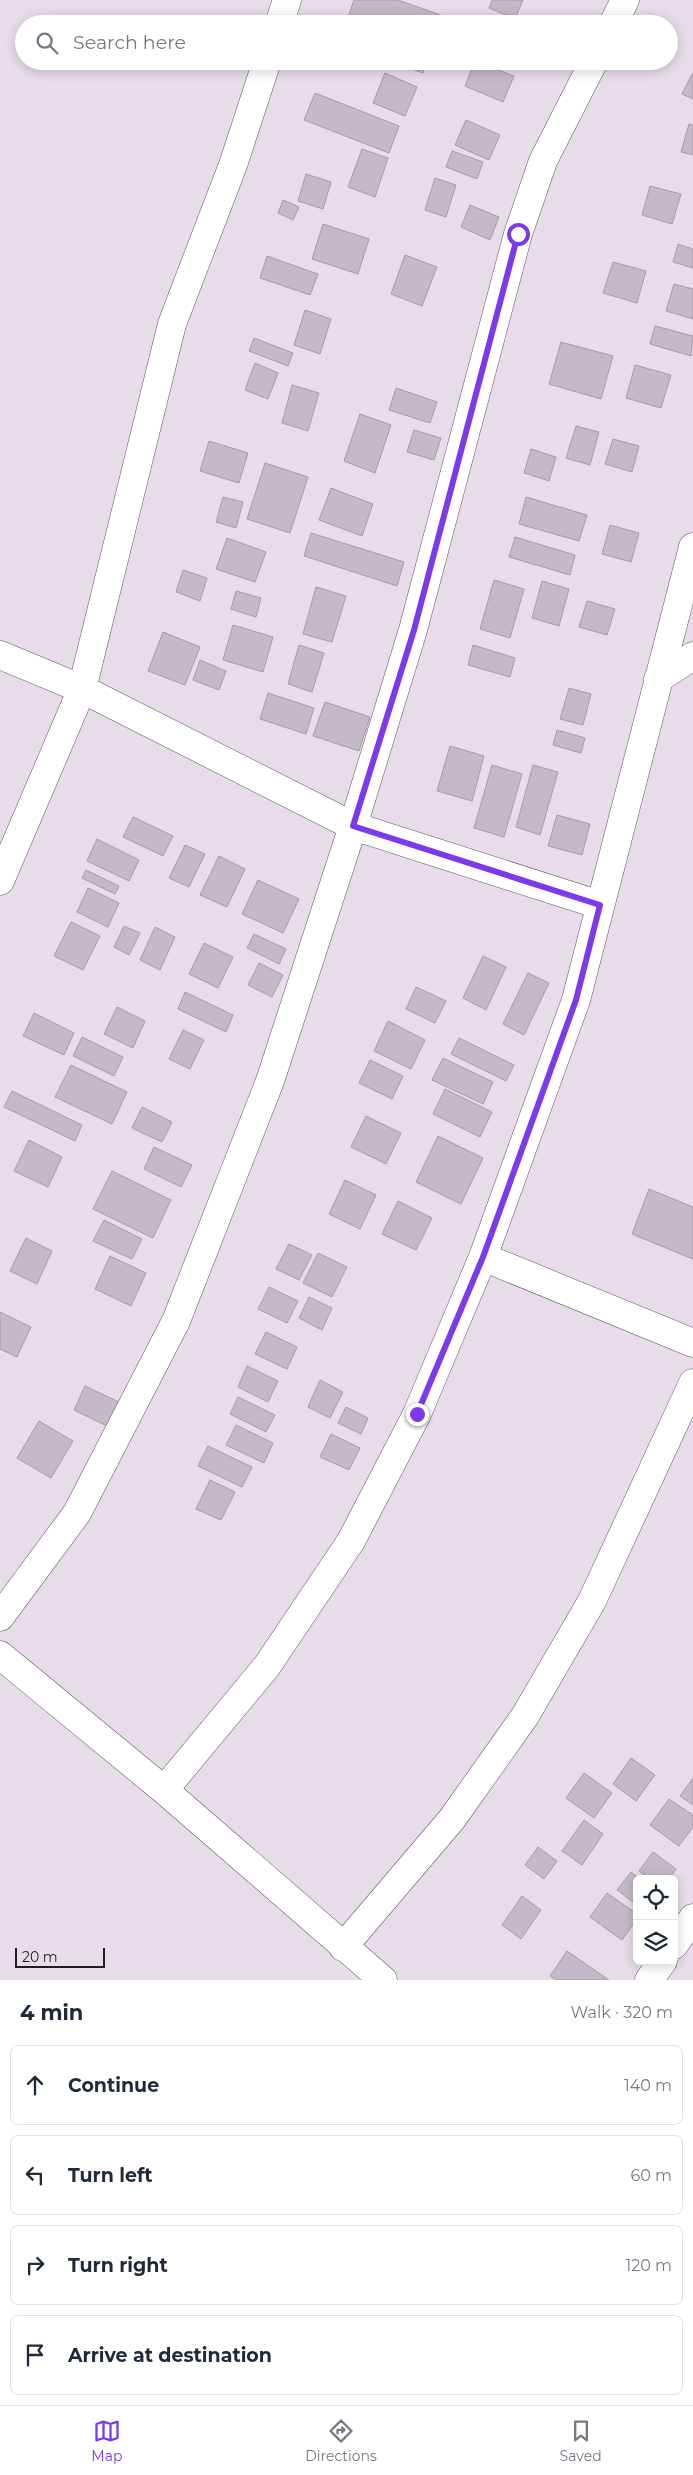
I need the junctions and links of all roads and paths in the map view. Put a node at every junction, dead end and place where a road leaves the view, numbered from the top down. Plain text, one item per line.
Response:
1 (286, 0) edge
2 (625, 0) edge
3 (282, 15) edge
4 (618, 15) edge
5 (264, 70) edge
6 (589, 70) edge
7 (693, 548) edge
8 (0, 655) edge
9 (693, 656) edge
10 (658, 679) junction
11 (82, 689) junction
12 (353, 826) junction
13 (0, 881) edge
14 (600, 905) junction
15 (483, 1257) junction
16 (693, 1342) edge
17 (693, 1383) edge
18 (0, 1617) edge
19 (0, 1655) edge
20 (164, 1790) junction
21 (693, 1918) edge
22 (678, 1939) edge
23 (343, 1947) junction
24 (660, 1965) edge
25 (383, 1980) edge
26 (649, 1980) edge

1 - 3 street
2 - 4 street
5 - 11 street
6 - 12 street
7 - 10 street
8 - 11 street
9 - 10 street
10 - 14 street
11 - 12 street
11 - 13 street
12 - 14 street
12 - 18 street
14 - 15 street
15 - 16 street
15 - 20 street
17 - 23 street
19 - 20 street
20 - 23 street
21 - 22 street
23 - 25 street
24 - 26 street

